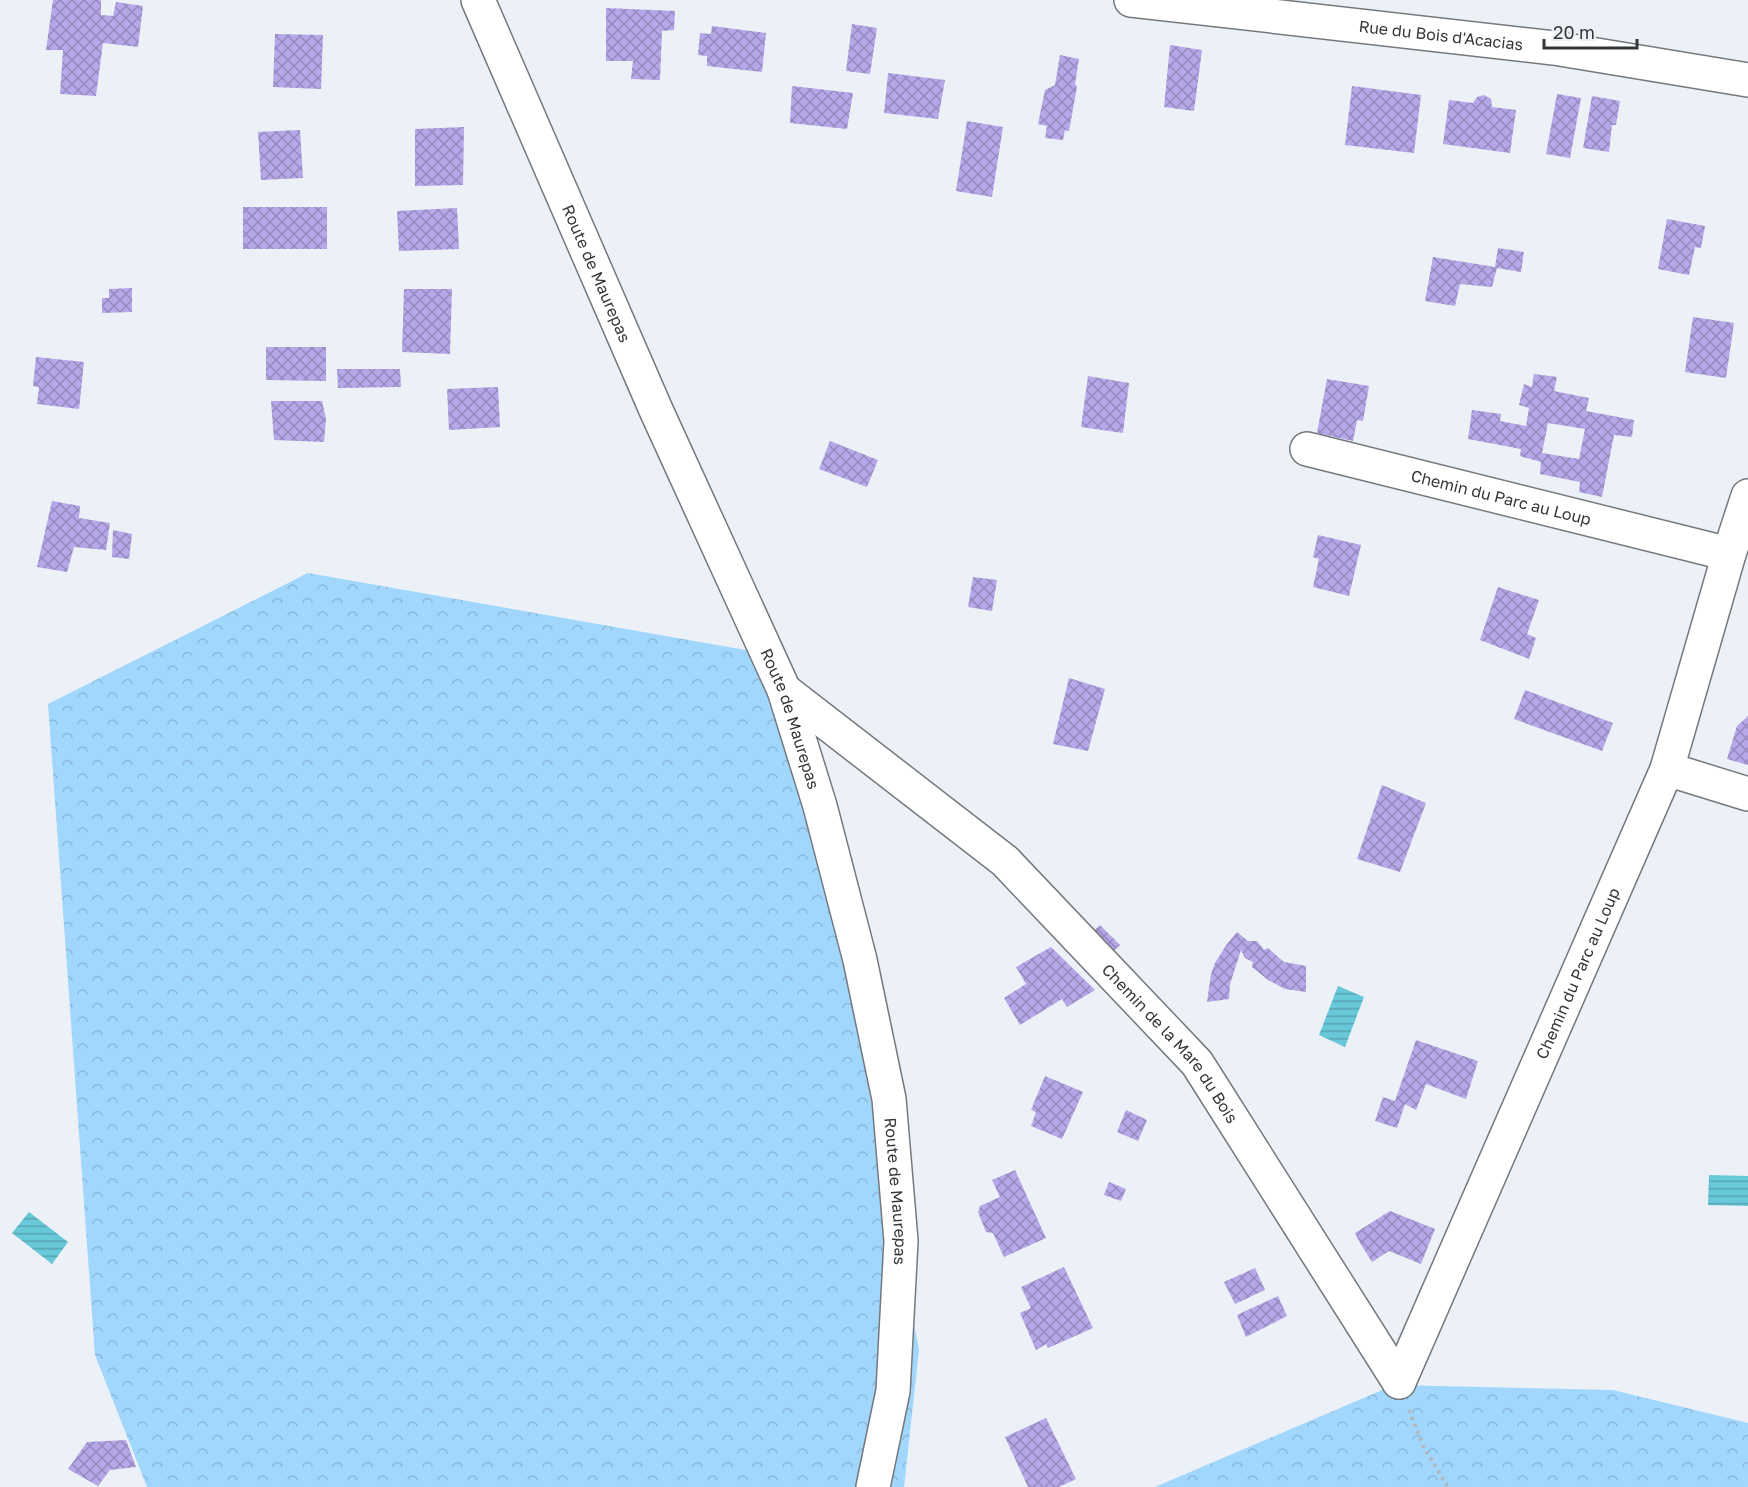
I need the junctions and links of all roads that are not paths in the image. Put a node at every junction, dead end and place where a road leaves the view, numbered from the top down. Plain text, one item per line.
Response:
1 (478, 0) edge
2 (1131, 0) edge
3 (1748, 80) edge
4 (1307, 449) dead end
5 (1748, 496) edge
6 (1729, 554) junction
7 (784, 690) junction
8 (1667, 768) junction
9 (1748, 794) edge
10 (1399, 1382) joint
11 (873, 1487) edge

1 - 7 street, Route de Maurepas
2 - 3 street, Rue du Bois d'Acacias
4 - 6 street, Chemin du Parc au Loup
5 - 6 street, Chemin du Parc au Loup
6 - 8 street, Chemin du Parc au Loup
7 - 10 street, Chemin de la Mare du Bois
7 - 11 street, Route de Maurepas
8 - 9 street
8 - 10 street, Chemin du Parc au Loup

